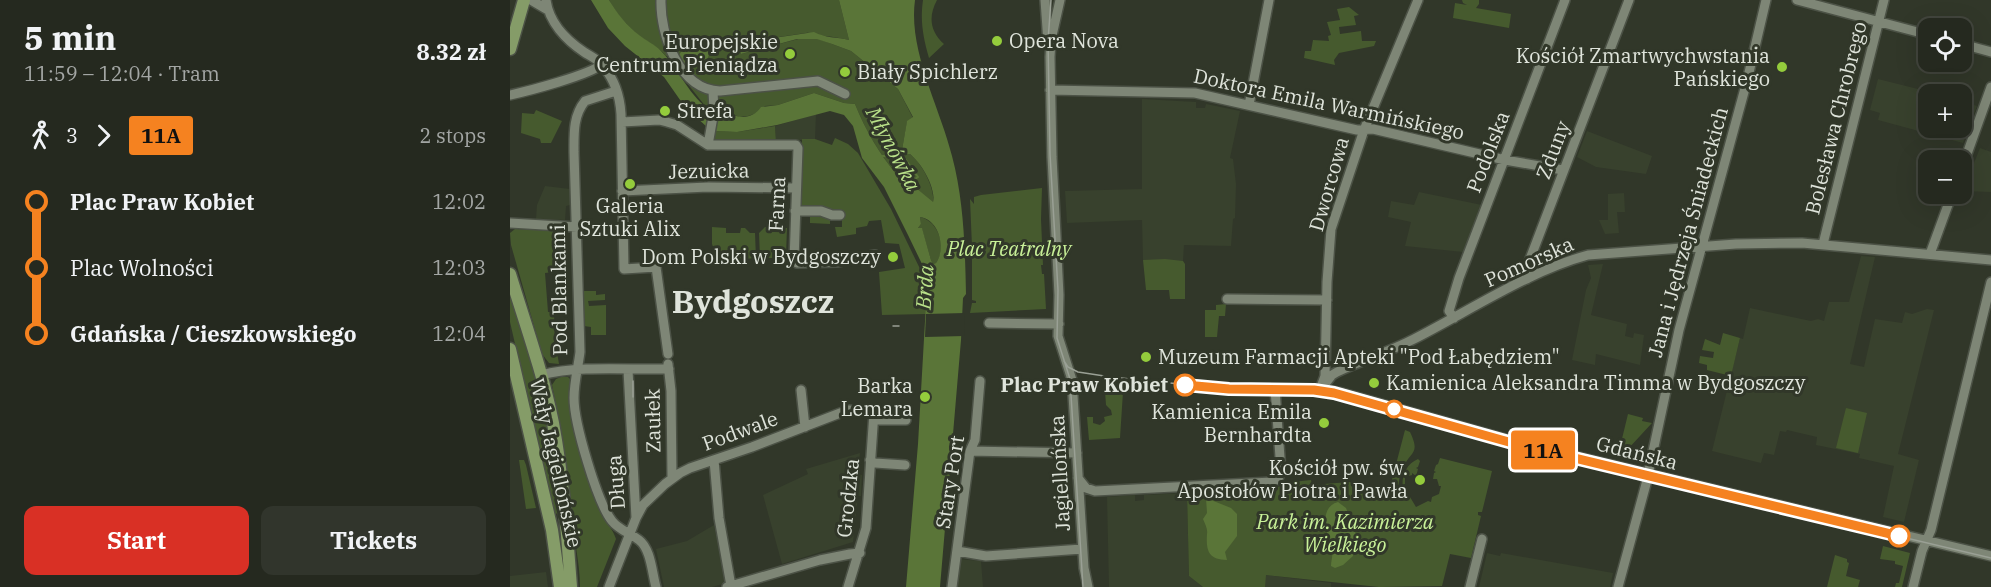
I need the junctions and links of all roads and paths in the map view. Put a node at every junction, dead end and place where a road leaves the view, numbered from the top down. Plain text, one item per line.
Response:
1 (524, 0) edge
2 (531, 0) edge
3 (662, 0) edge
4 (1045, 0) edge
5 (1060, 0) edge
6 (1269, 0) edge
7 (1418, 0) edge
8 (1565, 0) edge
9 (1629, 0) edge
10 (1766, 0) edge
11 (1797, 0) edge
12 (1884, 0) edge
13 (547, 5) edge
14 (1879, 22) junction
15 (513, 29) edge
16 (1918, 32) edge
17 (1972, 47) edge
18 (510, 49) edge
19 (1991, 52) edge
20 (1050, 57) junction
21 (602, 64) junction
22 (1991, 87) edge
23 (616, 90) junction
24 (1050, 90) junction
25 (713, 91) junction
26 (845, 94) dead end
27 (510, 95) edge
28 (1249, 105) junction
29 (622, 122) junction
30 (1364, 130) junction
31 (708, 145) junction
32 (1968, 150) edge
33 (1506, 160) junction
34 (1563, 170) junction
35 (795, 188) junction
36 (622, 191) junction
37 (1948, 204) edge
38 (795, 211) junction
39 (840, 214) dead end
40 (510, 223) edge
41 (577, 227) junction
42 (1823, 244) junction
43 (1701, 246) junction
44 (1930, 254) junction
45 (875, 255) dead end
46 (1991, 260) edge
47 (510, 274) edge
48 (1527, 279) junction
49 (1991, 282) edge
50 (1227, 299) dead end
51 (1327, 300) junction
52 (1454, 318) junction
53 (989, 323) dead end
54 (1059, 324) junction
55 (510, 349) edge
56 (668, 362) junction
57 (628, 370) junction
58 (576, 371) junction
59 (541, 375) junction
60 (980, 381) dead end
61 (1321, 389) junction
62 (801, 390) dead end
63 (874, 416) junction
64 (906, 420) dead end
65 (805, 427) junction
66 (970, 451) junction
67 (1077, 453) junction
68 (714, 460) junction
69 (870, 460) junction
70 (905, 465) dead end
71 (1648, 475) junction
72 (672, 478) junction
73 (1078, 478) junction
74 (1095, 491) junction
75 (1079, 504) junction
76 (636, 518) junction
77 (630, 536) junction
78 (1482, 539) dead end
79 (1927, 541) junction
80 (1082, 549) junction
81 (957, 551) junction
82 (860, 553) junction
83 (1991, 556) edge
84 (1084, 568) junction
85 (729, 586) edge
86 (560, 587) edge
87 (571, 587) edge
88 (609, 587) edge
89 (656, 587) edge
90 (848, 587) edge
91 (952, 587) edge
92 (1080, 587) edge
93 (1089, 587) edge
94 (1470, 587) edge
95 (1618, 587) edge
96 (1913, 587) edge

1 - 15 main road
2 - 13 street
3 - 25 street
4 - 20 street
5 - 20 street
6 - 28 street
7 - 30 street, Dworcowa
8 - 33 street, Podolska
9 - 34 street, Zduny
10 - 43 street, Jana i Jędrzeja Śniadeckich
11 - 14 street
12 - 14 street, Bolesława Chrobrego
13 - 21 street
14 - 16 street
14 - 42 street, Bolesława Chrobrego
15 - 18 main road
17 - 19 street
20 - 24 street, Jagiellońska
21 - 23 street
21 - 27 street
22 - 32 street
23 - 29 street
23 - 41 street, Pod Blankami
24 - 28 street, Doktora Emila Warmińskiego
24 - 54 street, Jagiellońska
25 - 26 street
25 - 31 street
28 - 30 street, Doktora Emila Warmińskiego
29 - 31 street
29 - 36 street
30 - 33 street, Doktora Emila Warmińskiego
30 - 51 street, Dworcowa
31 - 35 street, Farna
33 - 34 street, Doktora Emila Warmińskiego
33 - 52 street, Podolska
34 - 48 street, Zduny
35 - 36 street, Jezuicka
35 - 38 street, Farna
36 - 56 street, Zaułek
37 - 44 street
38 - 39 street
38 - 45 street, Farna
40 - 41 street
41 - 58 street, Pod Blankami
42 - 43 street, Pomorska
42 - 44 street, Pomorska
43 - 48 street, Pomorska
43 - 71 street, Jana i Jędrzeja Śniadeckich
44 - 46 street, Pomorska
47 - 59 main road, Wały Jagiellońskie
48 - 52 street, Pomorska
49 - 79 street
50 - 51 street
51 - 61 street, Dworcowa
52 - 61 street, Pomorska
53 - 54 street
54 - 67 street, Jagiellońska
55 - 86 main road, Wały Jagiellońskie
56 - 57 street
56 - 72 street, Zaułek
57 - 58 street
57 - 76 street, Długa
58 - 59 street
58 - 77 street, Pod Blankami
59 - 87 main road, Wały Jagiellońskie
60 - 66 street, Stary Port
61 - 71 street, Gdańska
61 - 74 street, Gdańska
62 - 65 street
63 - 64 street, Podwale
63 - 65 street, Podwale
63 - 69 street, Grodzka
65 - 68 street, Podwale
66 - 67 street
66 - 81 street, Stary Port
67 - 73 street, Jagiellońska
68 - 72 street, Podwale
68 - 85 street
69 - 70 street
69 - 82 street, Grodzka
71 - 79 street, Gdańska
71 - 95 street, Jana i Jędrzeja Śniadeckich
72 - 76 street, Podwale
73 - 74 street
73 - 75 street, Jagiellońska
74 - 75 street
75 - 80 street, Jagiellońska
76 - 77 street, Długa
77 - 88 street, Długa
77 - 89 street, Pod Blankami
78 - 94 street
79 - 83 street, Gdańska
79 - 96 street
80 - 81 street
80 - 84 street, Jagiellońska
81 - 91 street, Stary Port
82 - 85 street
82 - 90 street, Grodzka
84 - 92 street, Jagiellońska
84 - 93 street, Jagiellońska

